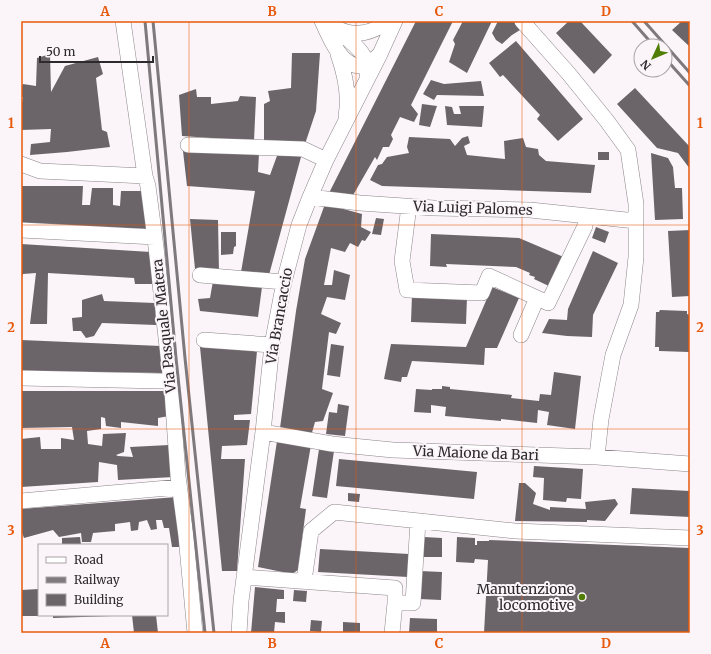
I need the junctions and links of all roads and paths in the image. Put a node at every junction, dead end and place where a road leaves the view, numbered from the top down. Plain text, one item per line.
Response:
1 (123, 21) edge
2 (388, 21) edge
3 (395, 21) edge
4 (522, 21) edge
5 (327, 22) edge
6 (338, 54) junction
7 (380, 54) junction
8 (367, 64) junction
9 (366, 83) junction
10 (343, 128) junction
11 (188, 145) dead end
12 (326, 160) junction
13 (21, 164) edge
14 (145, 176) junction
15 (310, 197) junction
16 (409, 206) junction
17 (586, 216) junction
18 (636, 220) junction
19 (21, 230) edge
20 (155, 237) junction
21 (200, 275) dead end
22 (284, 282) junction
23 (537, 298) junction
24 (521, 335) dead end
25 (204, 340) dead end
26 (272, 345) junction
27 (21, 378) edge
28 (170, 380) junction
29 (264, 432) junction
30 (597, 457) junction
31 (690, 464) edge
32 (179, 488) junction
33 (21, 501) edge
34 (418, 521) junction
35 (690, 538) edge
36 (244, 577) junction
37 (304, 581) junction
38 (395, 596) junction
39 (195, 633) edge
40 (239, 633) edge
41 (392, 633) edge

1 - 14 street, Via Pasquale Matera
2 - 5 street
3 - 7 street, Via Brancaccio
4 - 18 street
5 - 6 street
5 - 8 street
6 - 8 street
6 - 10 street
7 - 8 street
7 - 9 street, Via Brancaccio
8 - 9 street
9 - 10 street, Via Brancaccio
10 - 12 street, Via Brancaccio
11 - 12 street
12 - 15 street, Via Brancaccio
13 - 14 street
14 - 20 street, Via Pasquale Matera
15 - 16 street, Via Luigi Palomes
15 - 22 street, Via Brancaccio
16 - 17 street, Via Luigi Palomes
16 - 23 street
17 - 18 street, Via Luigi Palomes
17 - 23 street
18 - 30 street
19 - 20 street
20 - 28 street, Via Pasquale Matera
21 - 22 street
22 - 26 street, Via Brancaccio
23 - 24 street
25 - 26 street
26 - 29 street, Via Brancaccio
27 - 28 street
28 - 32 street, Via Pasquale Matera
29 - 30 street, Via Maione da Bari
29 - 36 street, Via Brancaccio
30 - 31 street, Via Maione da Bari
32 - 33 street
32 - 39 street, Via Pasquale Matera
34 - 35 street
34 - 37 street
34 - 38 street
36 - 37 street
36 - 40 street, Via Brancaccio
37 - 38 street
38 - 41 street

